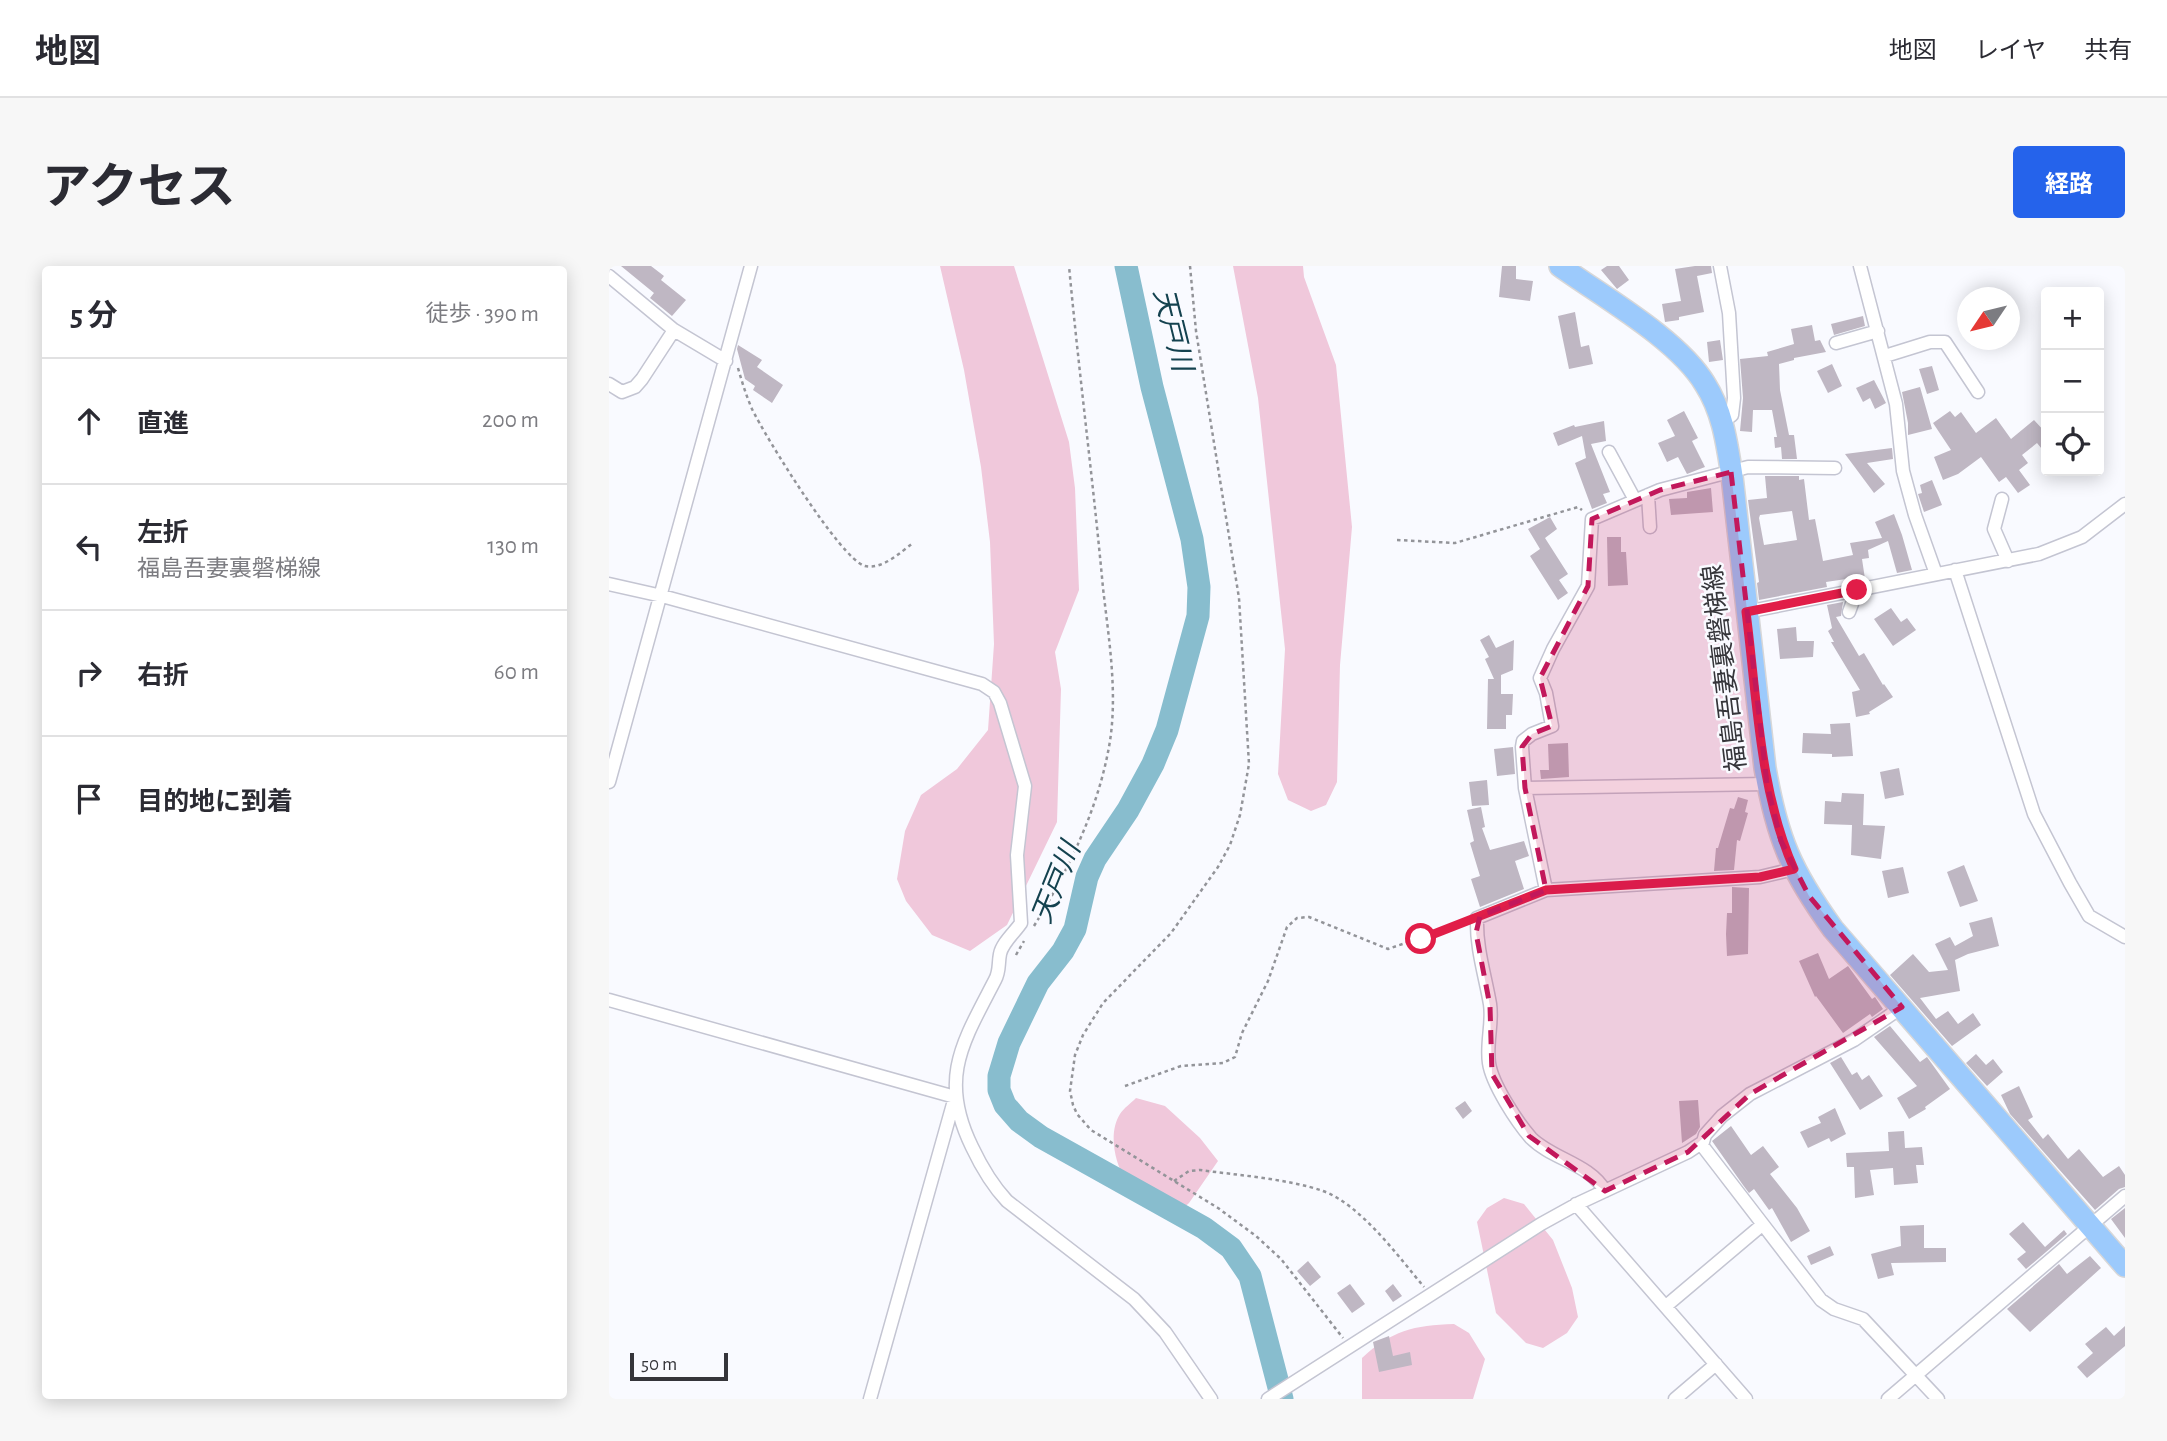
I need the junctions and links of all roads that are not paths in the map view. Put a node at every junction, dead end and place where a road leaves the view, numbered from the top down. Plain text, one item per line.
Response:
1 (751, 266) edge
2 (1560, 266) edge
3 (1720, 266) edge
4 (1860, 266) edge
5 (609, 276) edge
6 (674, 330) junction
7 (1878, 331) junction
8 (1836, 343) dead end
9 (1885, 356) junction
10 (727, 358) junction
11 (609, 384) edge
12 (1978, 392) dead end
13 (1722, 422) junction
14 (1609, 452) dead end
15 (1835, 468) dead end
16 (1731, 472) junction
17 (1648, 495) junction
18 (2002, 499) dead end
19 (1635, 500) junction
20 (2125, 504) edge
21 (1650, 527) dead end
22 (2008, 561) junction
23 (1955, 570) junction
24 (1936, 574) junction
25 (609, 584) edge
26 (1857, 590) junction
27 (662, 596) junction
28 (1746, 612) junction
29 (1849, 612) dead end
30 (609, 782) edge
31 (1767, 784) junction
32 (1525, 788) junction
33 (1794, 869) junction
34 (1546, 890) junction
35 (2125, 937) edge
36 (609, 1000) edge
37 (1902, 1007) junction
38 (955, 1097) junction
39 (1701, 1143) junction
40 (1605, 1191) junction
41 (2125, 1196) edge
42 (1576, 1204) junction
43 (1762, 1225) junction
44 (2090, 1225) junction
45 (2125, 1266) edge
46 (1665, 1306) junction
47 (1716, 1364) junction
48 (1917, 1375) junction
49 (870, 1399) edge
50 (1211, 1399) edge
51 (1268, 1399) edge
52 (1675, 1399) edge
53 (1746, 1399) edge
54 (1888, 1399) edge
55 (1938, 1399) edge

1 - 10 street
2 - 13 main road, 福島吾妻裏磐梯線
3 - 13 street
4 - 7 street
5 - 6 street
6 - 10 street
6 - 11 street
7 - 8 street
7 - 9 street
9 - 12 street
9 - 24 street
10 - 27 street
13 - 16 main road, 福島吾妻裏磐梯線
14 - 19 street
15 - 16 street
16 - 17 street
16 - 28 main road, 福島吾妻裏磐梯線
17 - 19 street
17 - 21 street
18 - 22 street
19 - 32 street
20 - 22 street
22 - 23 street
23 - 24 street
23 - 35 street
24 - 26 street
25 - 27 street
26 - 28 street
26 - 29 street
27 - 30 street
27 - 38 street
28 - 31 main road, 福島吾妻裏磐梯線
31 - 32 street
31 - 33 main road, 福島吾妻裏磐梯線
32 - 34 street
33 - 34 street
33 - 37 main road, 福島吾妻裏磐梯線
34 - 40 street
36 - 38 street
37 - 39 street
37 - 44 main road, 福島吾妻裏磐梯線
38 - 49 street
38 - 50 street
39 - 40 street
39 - 43 street
40 - 42 street
41 - 44 street
42 - 46 street
42 - 51 street
43 - 46 street
43 - 48 street
44 - 45 main road, 福島吾妻裏磐梯線
44 - 48 street
46 - 47 street
47 - 52 street
47 - 53 street
48 - 54 street
48 - 55 street

